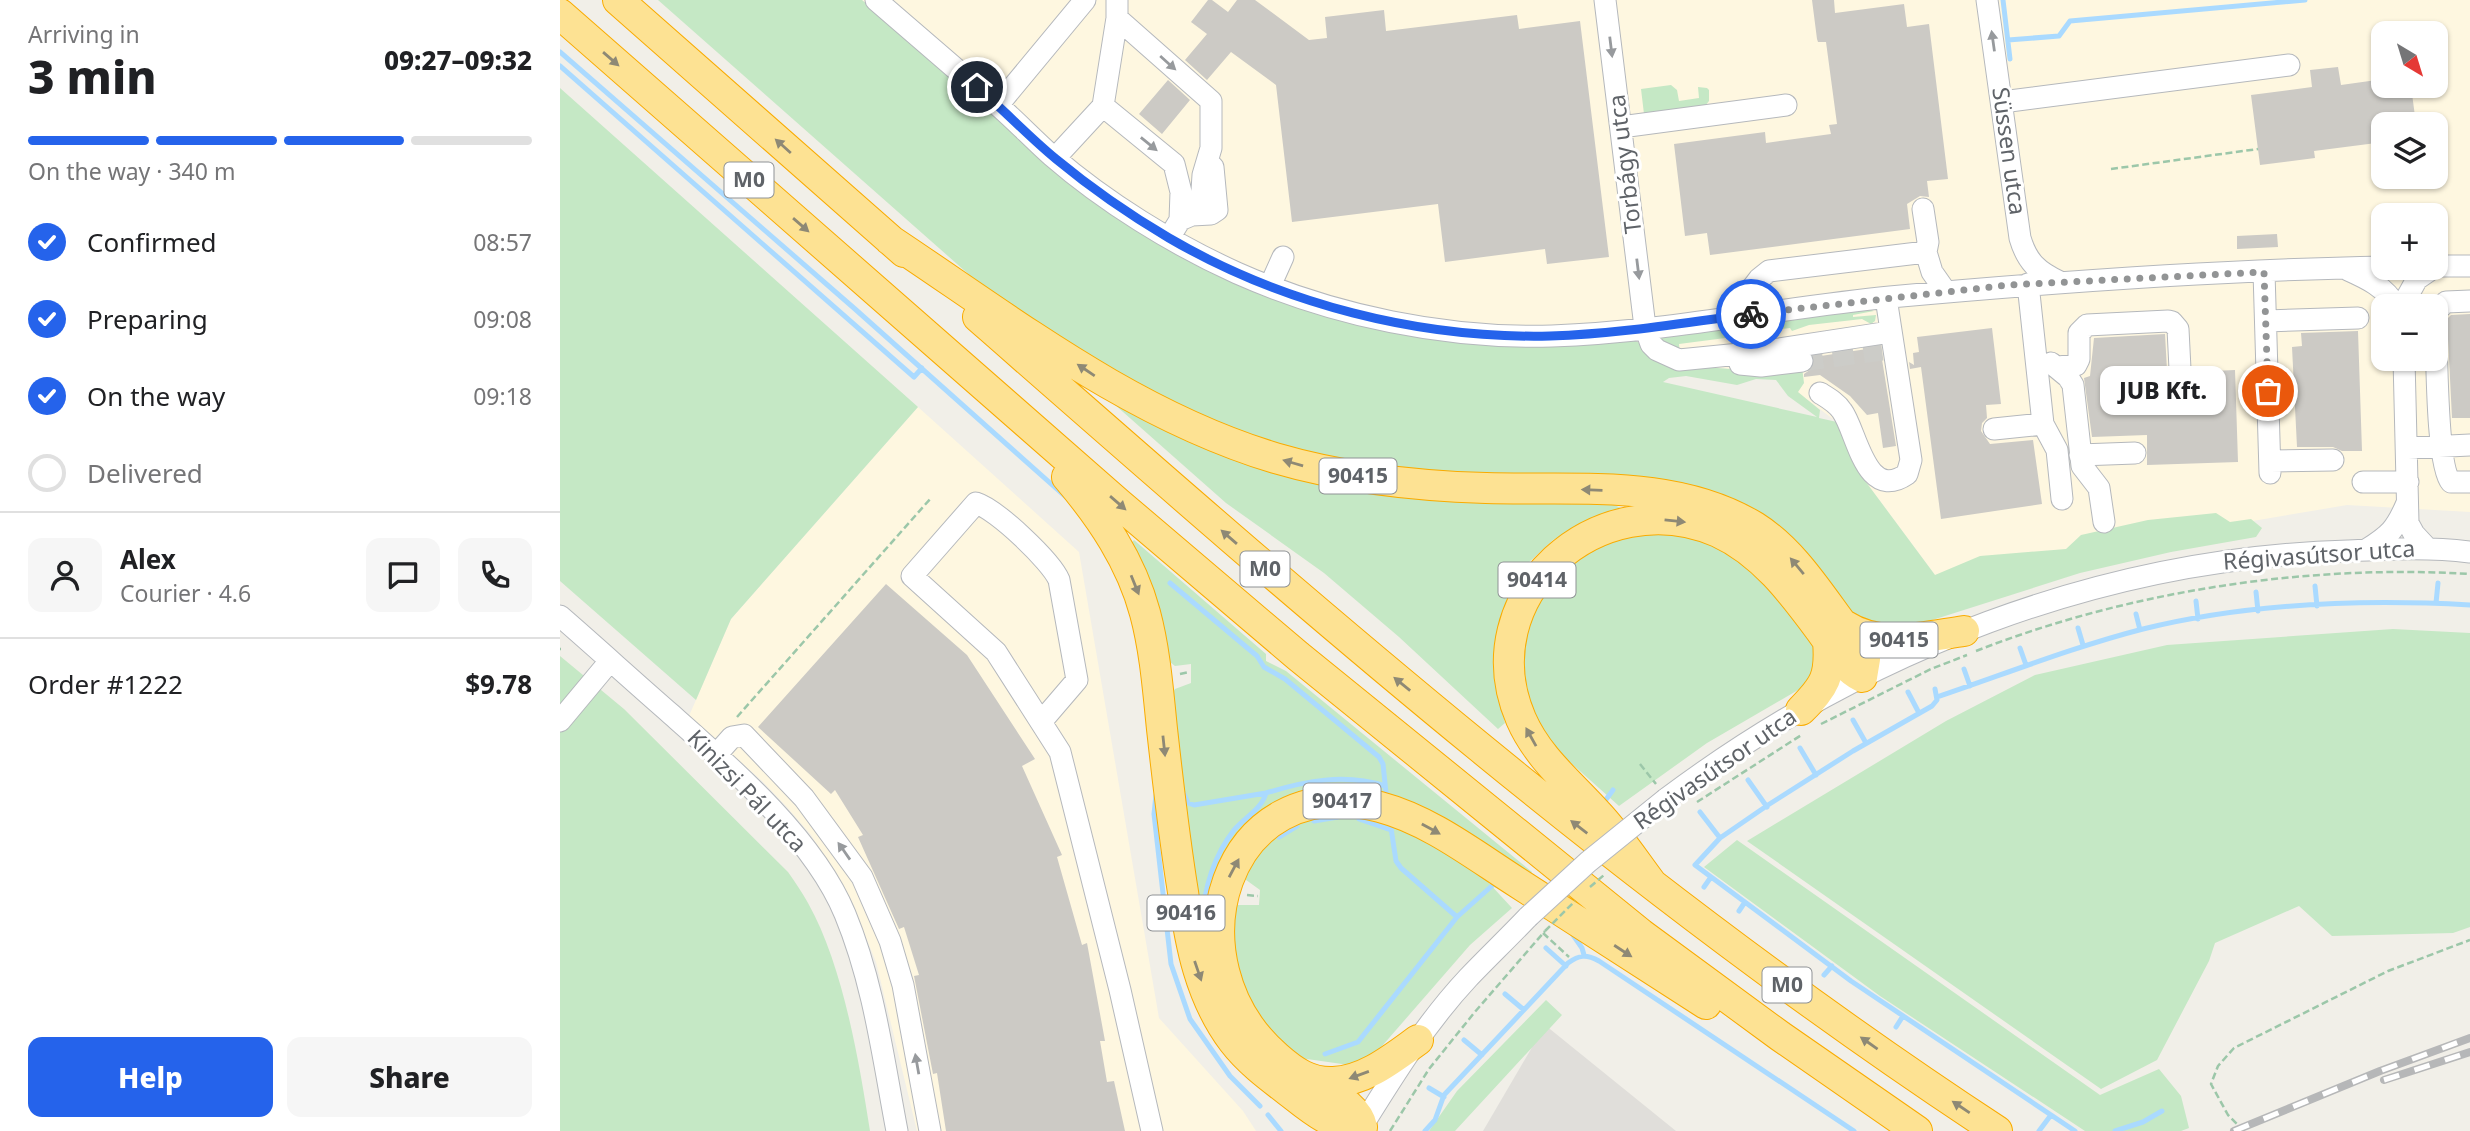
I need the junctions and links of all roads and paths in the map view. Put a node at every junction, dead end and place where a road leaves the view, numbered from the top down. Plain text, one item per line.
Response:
1 (618, 0) edge
2 (876, 0) edge
3 (1085, 0) edge
4 (1605, 0) edge
5 (1987, 0) edge
6 (1117, 9) edge
7 (560, 15) edge
8 (2289, 65) dead end
9 (2002, 102) junction
10 (998, 105) junction
11 (1786, 105) dead end
12 (1103, 106) junction
13 (1621, 127) junction
14 (2258, 149) dead end
15 (1055, 158) junction
16 (2111, 169) dead end
17 (1923, 209) dead end
18 (1180, 224) junction
19 (890, 240) junction
20 (1926, 252) junction
21 (2024, 253) junction
22 (1283, 257) dead end
23 (2470, 266) edge
24 (2371, 267) edge
25 (2448, 267) edge
26 (2342, 268) junction
27 (2264, 272) junction
28 (2062, 282) junction
29 (2018, 285) junction
30 (1270, 286) junction
31 (1946, 292) junction
32 (2389, 294) edge
33 (1886, 298) junction
34 (2470, 301) edge
35 (2448, 302) edge
36 (1730, 317) junction
37 (2358, 318) dead end
38 (2266, 321) junction
39 (1645, 327) junction
40 (1888, 337) junction
41 (938, 345) junction
42 (2034, 353) junction
43 (1679, 360) junction
44 (1802, 360) tunnel mouth
45 (2059, 367) junction
46 (2180, 369) dead end
47 (2405, 371) edge
48 (2438, 371) edge
49 (1820, 393) dead end
50 (2043, 424) junction
51 (1994, 429) dead end
52 (2470, 445) edge
53 (2443, 446) junction
54 (2408, 448) junction
55 (2135, 453) dead end
56 (2080, 455) junction
57 (2333, 460) dead end
58 (2363, 482) dead end
59 (2470, 482) edge
60 (2408, 492) junction
61 (931, 498) dead end
62 (2062, 499) dead end
63 (2104, 522) dead end
64 (2427, 548) junction
65 (2367, 550) junction
66 (2470, 552) edge
67 (2470, 574) edge
68 (560, 616) edge
69 (1833, 631) junction
70 (1964, 631) junction
71 (610, 661) junction
72 (1862, 677) junction
73 (560, 721) edge
74 (1041, 722) junction
75 (732, 723) dead end
76 (1805, 724) junction
77 (716, 755) junction
78 (1640, 764) dead end
79 (1661, 792) junction
80 (1691, 805) dead end
81 (1610, 869) dead end
82 (1652, 884) junction
83 (1587, 891) dead end
84 (1579, 898) dead end
85 (1539, 927) junction
86 (2470, 940) edge
87 (1569, 957) dead end
88 (1780, 1036) junction
89 (1418, 1040) junction
90 (1309, 1093) junction
91 (1370, 1130) edge
92 (897, 1131) edge
93 (930, 1131) edge
94 (1152, 1131) edge
95 (1323, 1131) edge
96 (1917, 1131) edge
97 (1997, 1131) edge
98 (2244, 1131) edge

19 -> 1 highway, M0
2 - 10 street
3 - 10 street
4 -> 13 street, Torbágy utca
9 -> 5 street, Süssen utca
6 - 12 street
6 -> 18 street
7 -> 41 highway, M0
8 - 9 street
9 - 21 street, Süssen utca
10 - 15 street
11 - 13 street
12 - 15 street
12 -> 18 street
13 -> 39 street, Torbágy utca
14 - 16 path
15 - 18 street
17 - 20 street
18 - 30 street
69 -> 19 highway, 90415
82 -> 19 highway, M0
20 - 31 street
20 - 36 street
21 - 28 street
21 - 29 street
22 - 30 street
23 - 25 street
24 - 26 street
26 - 27 street
26 - 32 street
27 - 28 street
27 - 38 street
28 - 29 street
29 - 31 street
29 - 42 street
30 - 39 street
31 - 33 street
33 - 36 street
33 - 40 street
34 - 35 street
36 - 39 street
37 - 38 street
38 - 57 street
39 - 43 street
40 - 43 street
40 - 49 street
41 -> 88 highway, M0
41 -> 90 highway, 90416
42 - 45 street
42 - 50 street
43 - 44 street
45 - 46 street
45 - 56 street
47 - 54 street
48 - 53 street
50 - 51 street
50 - 62 street
52 - 53 street
53 - 54 street
53 - 59 street
54 - 60 street
55 - 56 street
56 - 63 street
58 - 60 street
60 - 64 street
60 - 65 street
61 - 75 path
64 - 65 street, Régivasútsor utca
64 - 66 street, Régivasútsor utca
65 - 70 street, Régivasútsor utca
67 - 76 path
68 - 71 street, Kinizsi Pál utca
69 - 70 highway, 90415
69 - 72 highway, 90415
69 - 76 highway
82 -> 69 highway, 90414
70 - 72 street, Régivasútsor utca
71 - 73 street
71 - 77 street, Kinizsi Pál utca
72 - 76 street, Régivasútsor utca
74 - 74 street
74 - 94 street
76 - 79 street, Régivasútsor utca
76 - 80 path
77 - 92 street, Kinizsi Pál utca
93 -> 77 street
78 - 79 path
79 - 85 street, Régivasútsor utca, bridge
81 - 83 path, bridge
97 -> 82 highway, M0
84 - 85 path, bridge
85 - 87 path
85 - 89 street, Régivasútsor utca
85 - 91 path
86 - 98 path
90 -> 88 highway, 90417
88 - 96 highway, M0
89 -> 90 highway
89 - 91 street, Régivasútsor utca
90 - 91 highway, 90416
90 - 95 highway, 90416

